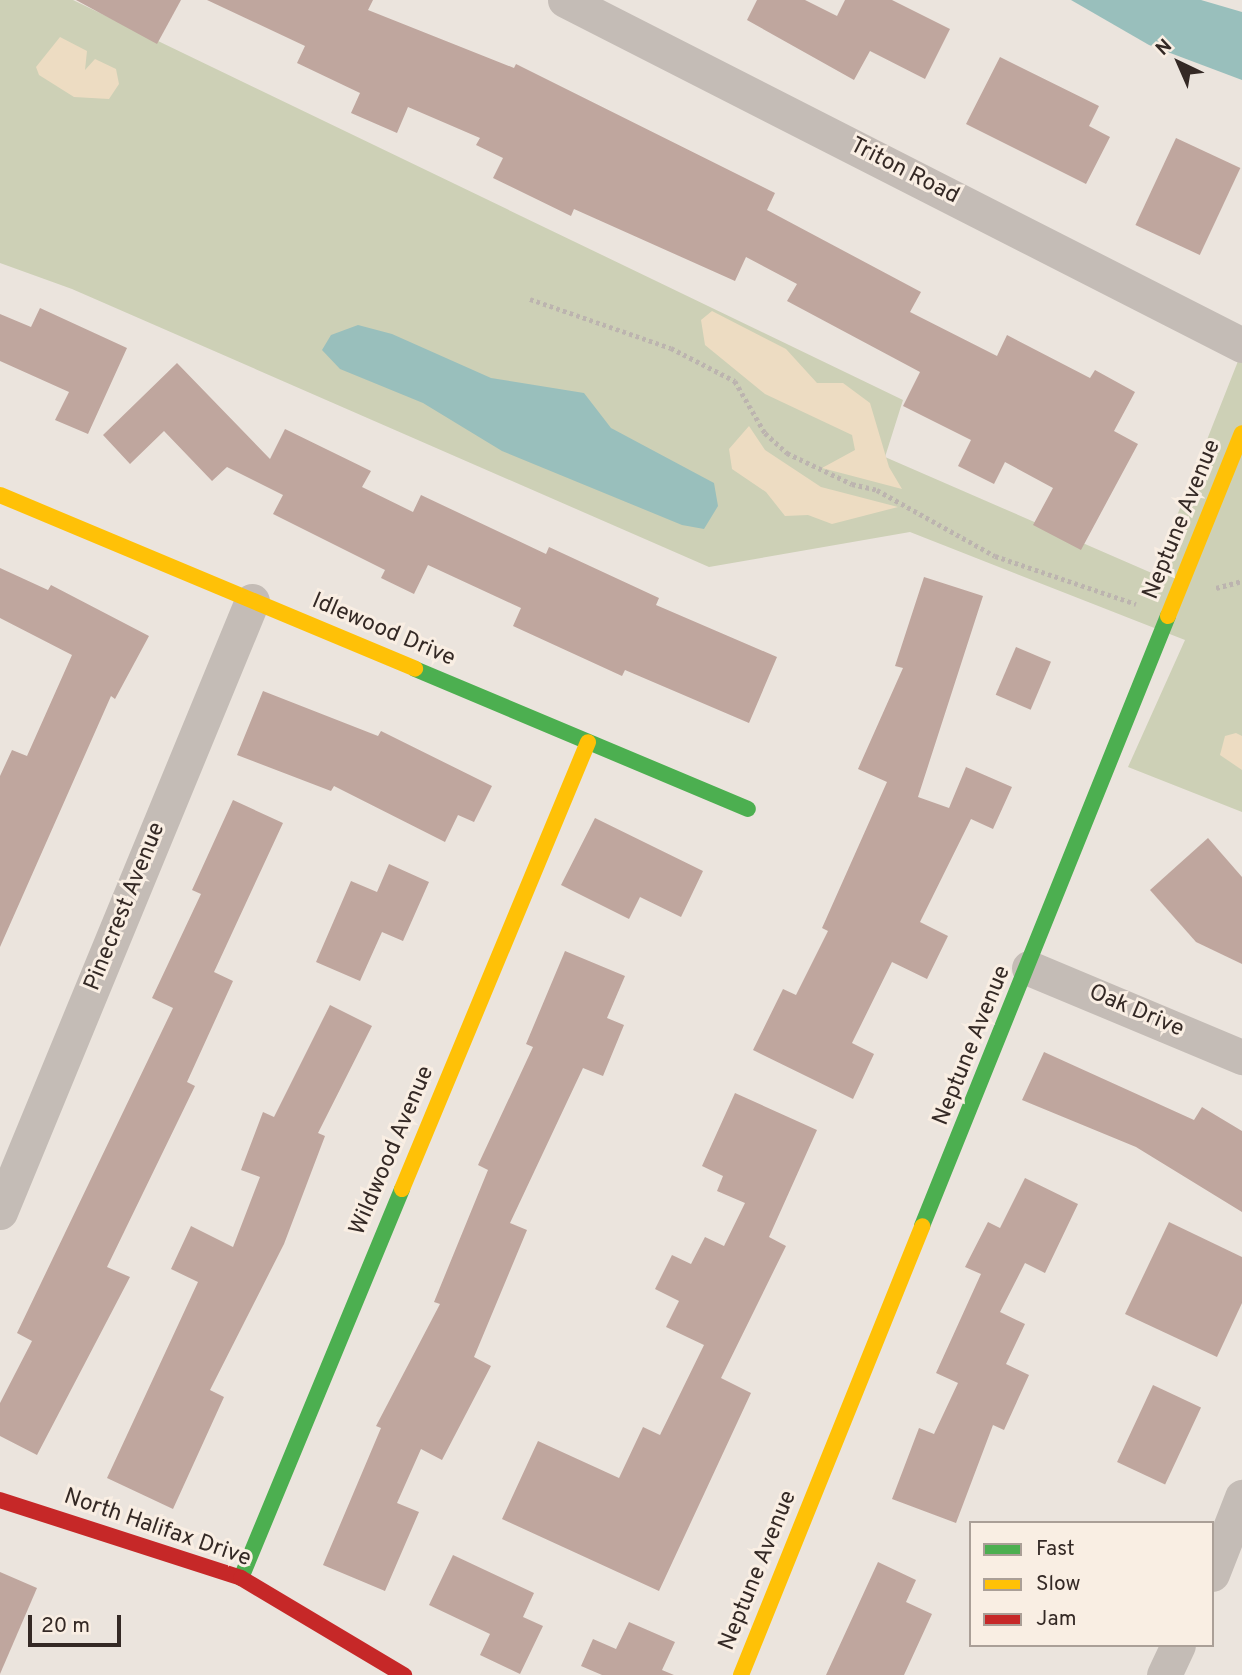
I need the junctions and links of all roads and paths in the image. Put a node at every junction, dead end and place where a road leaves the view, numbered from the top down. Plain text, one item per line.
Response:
1 (565, 0) edge
2 (530, 299) dead end
3 (1242, 345) edge
4 (1242, 433) edge
5 (0, 495) edge
6 (1175, 600) junction
7 (252, 601) junction
8 (588, 742) junction
9 (748, 809) dead end
10 (1030, 968) junction
11 (1242, 1057) edge
12 (0, 1212) edge
13 (1242, 1497) edge
14 (0, 1500) edge
15 (1214, 1569) edge
16 (241, 1578) junction
17 (1177, 1647) edge
18 (1194, 1647) edge
19 (404, 1675) edge
20 (741, 1675) edge
21 (1164, 1675) edge
22 (1189, 1675) edge

1 - 3 street, Triton Road
2 - 6 path
4 - 6 street, Neptune Avenue
5 - 7 street, Idlewood Drive
6 - 10 street, Neptune Avenue
7 - 8 street, Idlewood Drive
7 - 12 street, Pinecrest Avenue
8 - 9 street, Idlewood Drive
8 - 16 street, Wildwood Avenue
10 - 11 street, Oak Drive
10 - 20 street, Neptune Avenue
13 - 15 street
14 - 16 street, North Halifax Drive
16 - 19 street, North Halifax Drive
17 - 21 street
18 - 22 street

